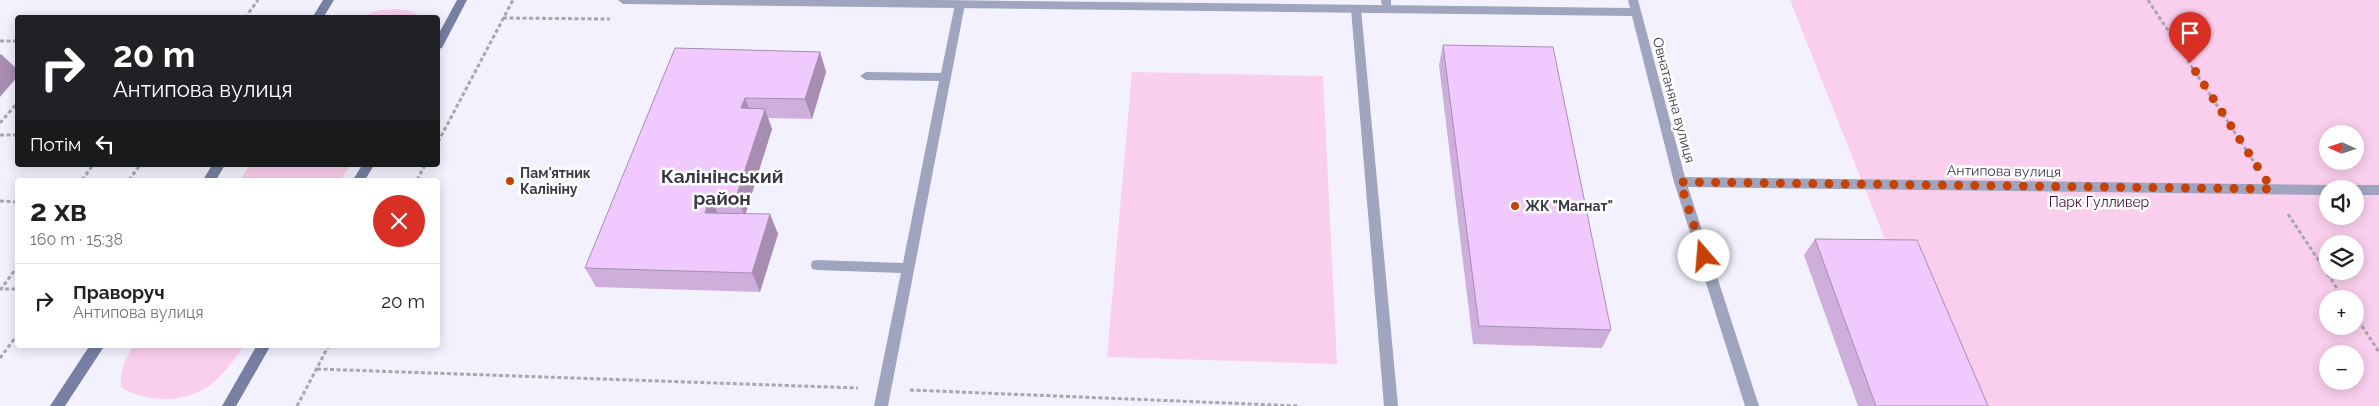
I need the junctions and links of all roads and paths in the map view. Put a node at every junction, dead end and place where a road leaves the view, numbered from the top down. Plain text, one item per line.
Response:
1 (258, 0) edge
2 (329, 0) edge
3 (462, 0) edge
4 (513, 0) edge
5 (623, 0) edge
6 (2148, 0) edge
7 (759, 1) edge
8 (992, 2) edge
9 (960, 4) junction
10 (1387, 5) edge
11 (1635, 6) edge
12 (1356, 9) junction
13 (248, 15) edge
14 (319, 15) edge
15 (15, 41) edge
16 (440, 41) edge
17 (0, 42) edge
18 (866, 76) dead end
19 (946, 77) junction
20 (15, 106) edge
21 (0, 123) edge
22 (0, 135) edge
23 (15, 135) edge
24 (440, 138) edge
25 (92, 167) edge
26 (139, 167) edge
27 (218, 167) edge
28 (367, 167) edge
29 (83, 178) edge
30 (130, 178) edge
31 (210, 178) edge
32 (360, 178) edge
33 (1680, 182) junction
34 (2272, 189) junction
35 (2319, 190) edge
36 (2364, 190) edge
37 (2379, 190) edge
38 (0, 201) edge
39 (15, 202) edge
40 (818, 265) dead end
41 (908, 268) junction
42 (15, 270) edge
43 (15, 289) edge
44 (2338, 290) edge
45 (2364, 329) edge
46 (15, 338) edge
47 (96, 348) edge
48 (262, 348) edge
49 (328, 348) edge
50 (2379, 352) edge
51 (0, 358) edge
52 (317, 369) junction
53 (884, 389) junction
54 (57, 406) edge
55 (229, 406) edge
56 (297, 406) edge
57 (881, 406) edge
58 (1299, 406) edge
59 (1391, 406) edge
60 (1752, 406) edge

1 - 13 path
2 - 14 main road
3 - 16 main road
4 - 24 path
5 - 7 street
6 - 34 path
7 - 9 street
8 - 9 street
8 - 12 street
9 - 19 street
10 - 11 street
10 - 12 street
11 - 33 street, Овнатаняна вулиця
12 - 59 street
15 - 17 path
18 - 19 street
19 - 41 street
20 - 21 path
22 - 23 path
25 - 29 path
26 - 30 path
27 - 31 main road
28 - 32 main road
33 - 34 street, Антипова вулиця
33 - 60 street, Овнатаняна вулиця
34 - 35 street, Антипова вулиця
34 - 44 path
36 - 37 street
38 - 39 path
40 - 41 street
41 - 53 street
42 - 43 path
45 - 50 path
46 - 51 path
47 - 54 main road
48 - 55 main road
49 - 52 path
52 - 53 path
52 - 56 path
53 - 57 street
53 - 58 path

